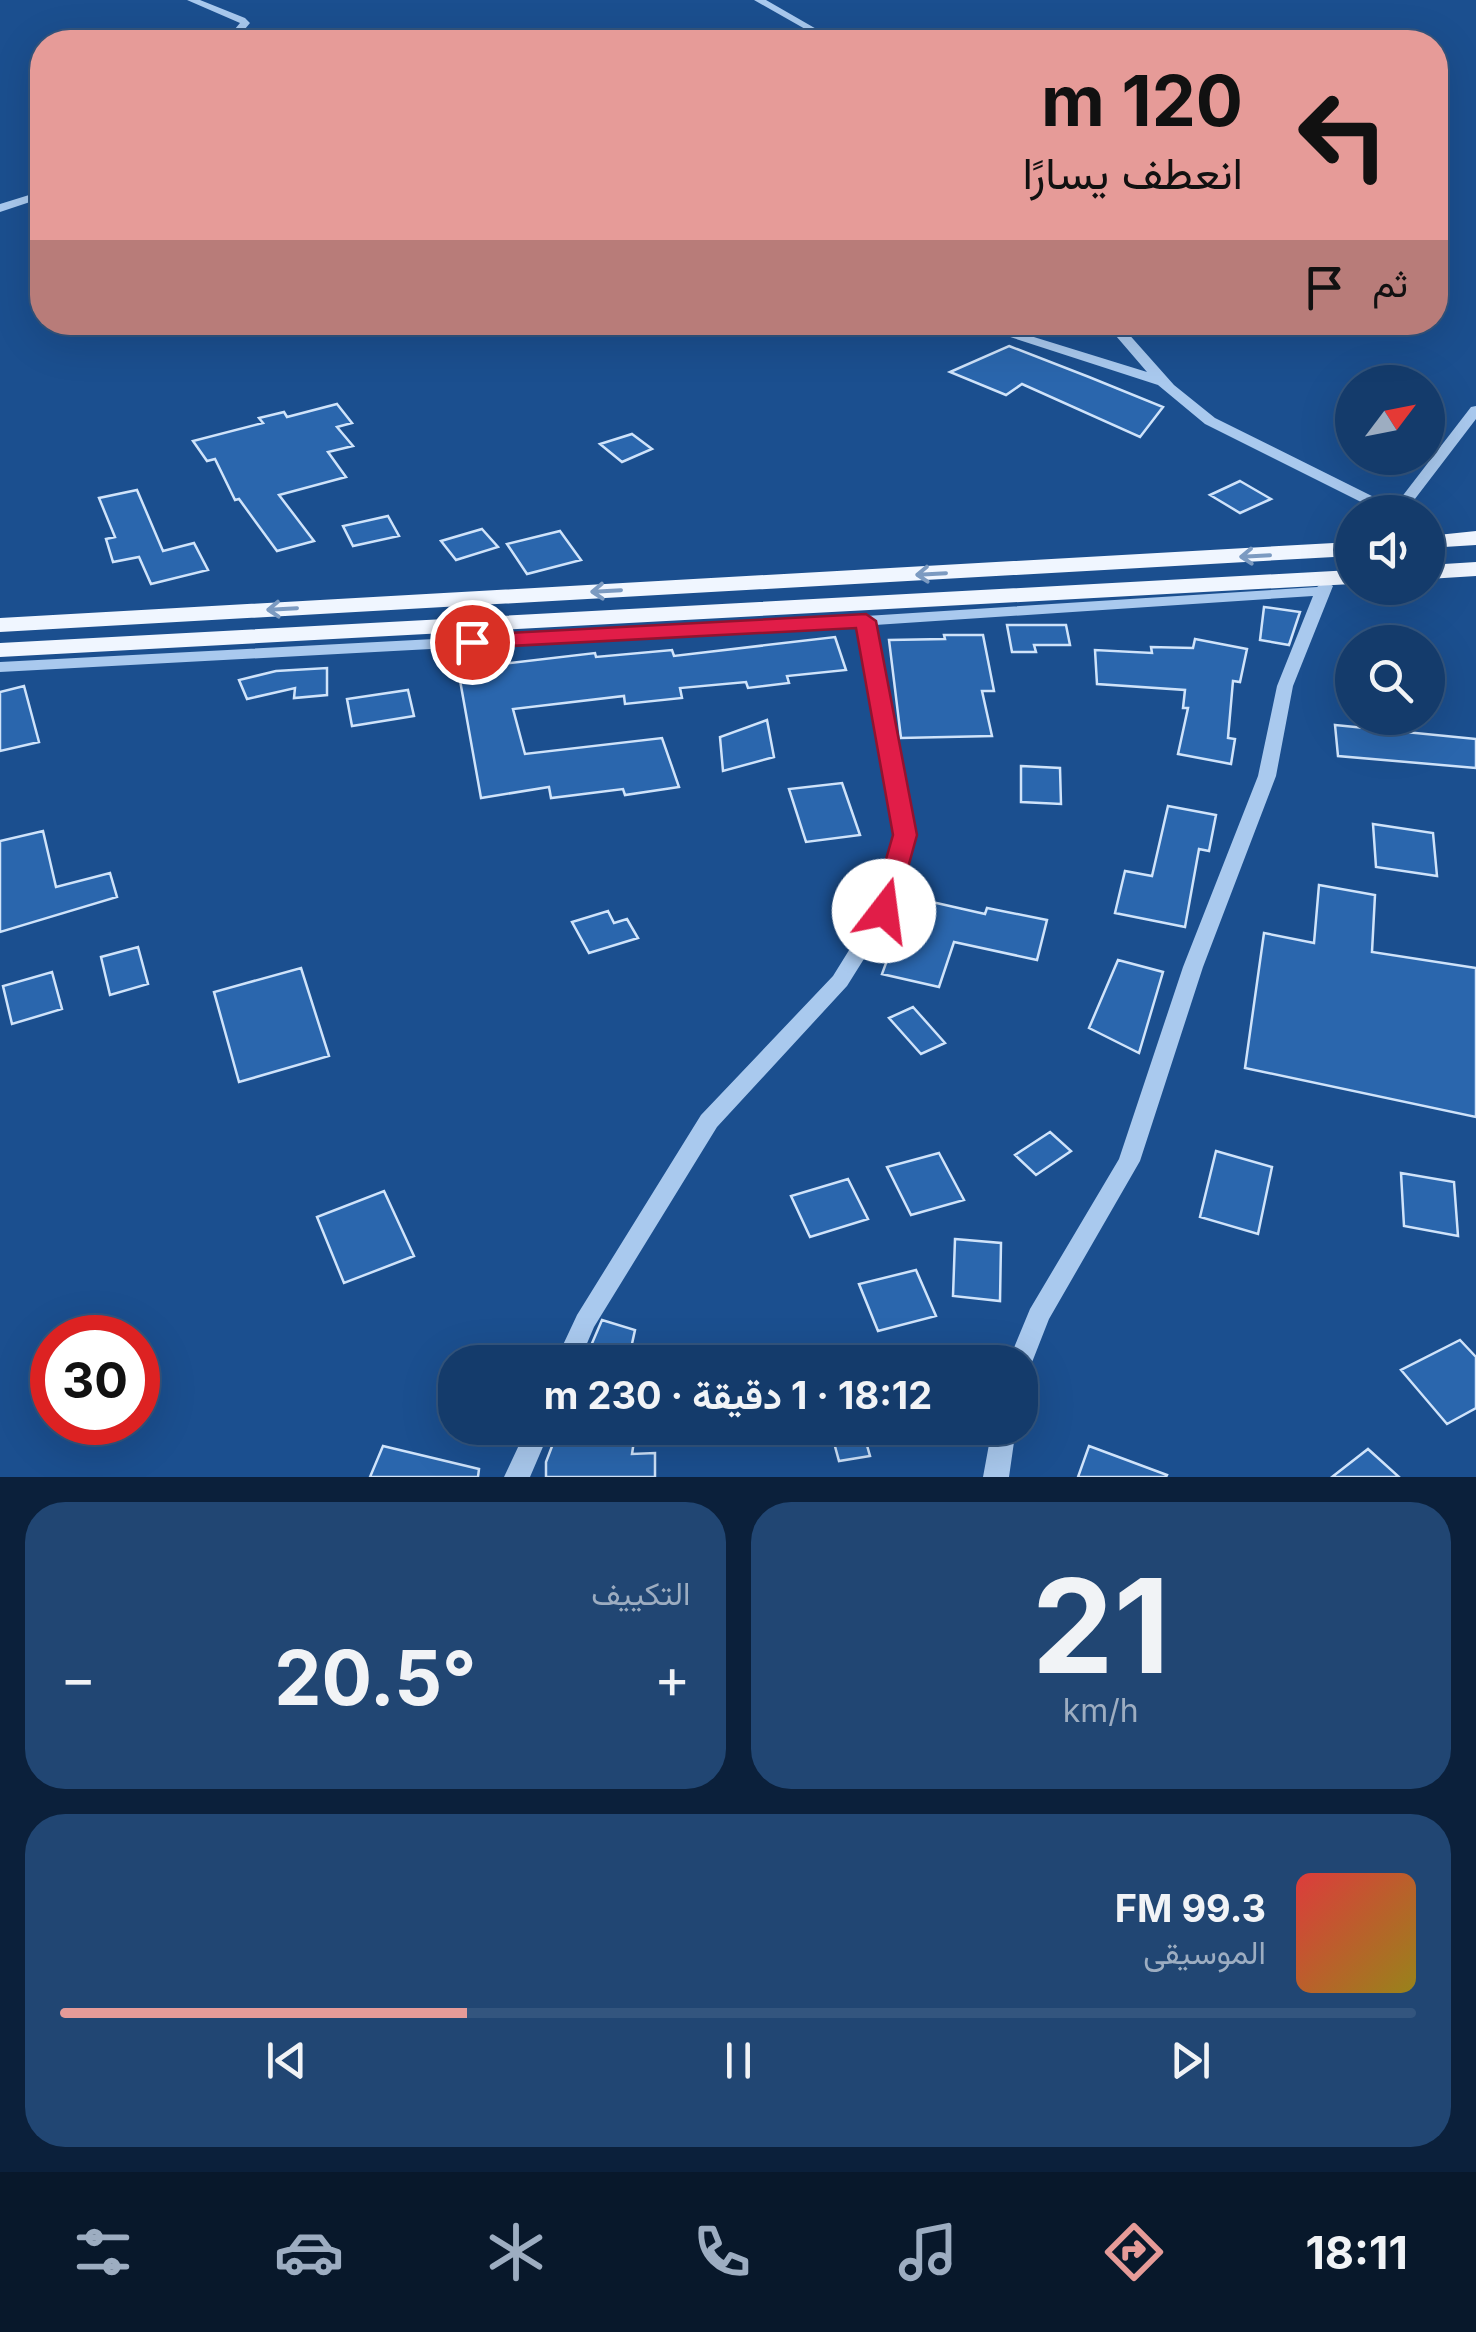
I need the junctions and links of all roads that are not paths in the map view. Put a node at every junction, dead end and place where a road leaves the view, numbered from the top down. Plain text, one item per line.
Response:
1 (192, 0) edge
2 (759, 0) edge
3 (240, 30) edge
4 (813, 30) edge
5 (30, 198) edge
6 (0, 208) edge
7 (1012, 335) edge
8 (1122, 335) edge
9 (1164, 382) junction
10 (1476, 410) edge
11 (1365, 495) edge
12 (1408, 495) edge
13 (1476, 538) edge
14 (1445, 541) edge
15 (1335, 550) edge
16 (1476, 569) edge
17 (1445, 571) edge
18 (1335, 582) edge
19 (1325, 585) junction
20 (866, 621) junction
21 (0, 624) edge
22 (0, 650) edge
23 (0, 667) edge
24 (575, 1345) edge
25 (1027, 1345) edge
26 (531, 1445) edge
27 (1001, 1445) edge
28 (517, 1477) edge
29 (996, 1477) edge

1 - 3 street
2 - 4 street
5 - 6 street
7 - 9 street
8 - 9 street
9 - 11 street
10 - 12 street
13 - 14 main road
15 -> 21 main road
16 - 17 main road
18 - 19 main road
19 - 20 street
19 - 22 main road
19 - 25 street
20 - 23 street
20 - 24 street
26 - 28 street
27 - 29 street

